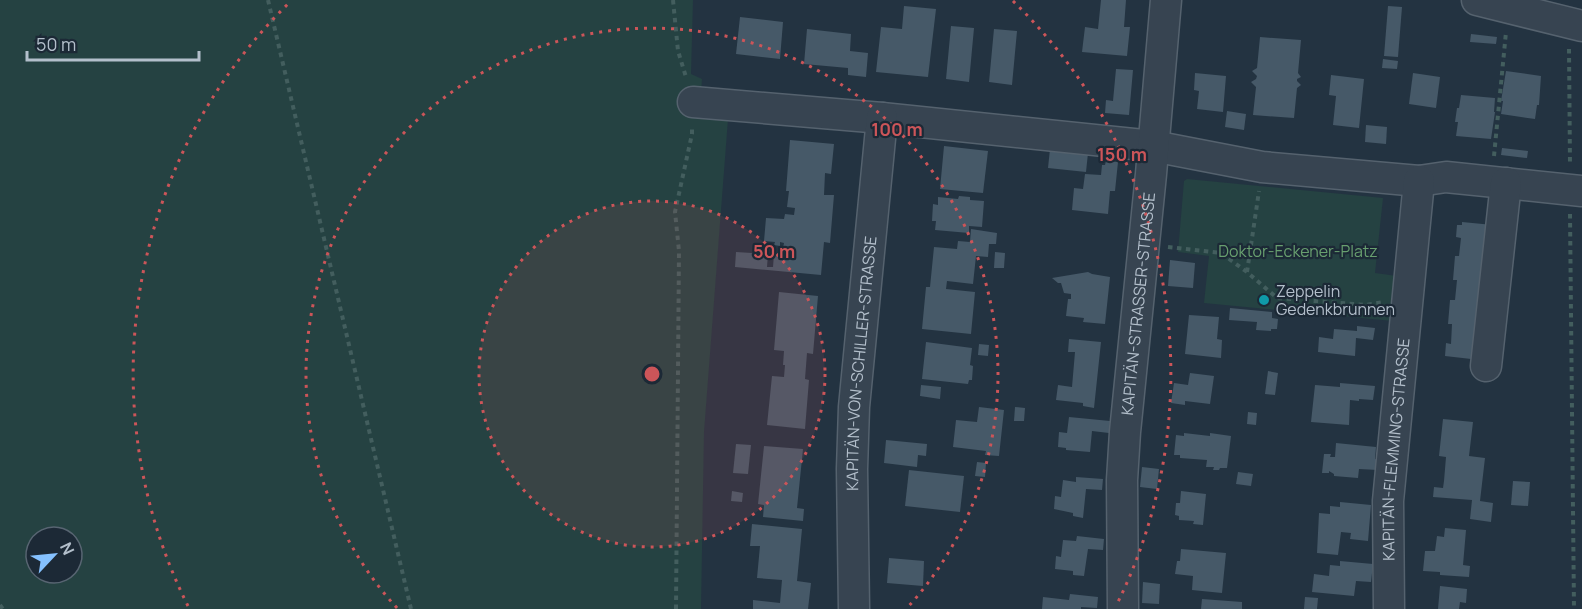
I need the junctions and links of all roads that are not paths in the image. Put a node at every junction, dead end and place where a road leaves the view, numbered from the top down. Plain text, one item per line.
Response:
1 (1166, 0) edge
2 (1477, 0) edge
3 (1575, 24) edge
4 (693, 102) road end
5 (882, 118) junction
6 (1153, 146) junction
7 (1419, 182) junction
8 (1499, 182) junction
9 (1576, 191) edge
10 (1486, 366) dead end
11 (854, 609) edge
12 (1123, 609) edge
13 (1389, 609) edge

1 - 6 street, KAPITÄN-STRASSER-STRASSE
2 - 3 street
4 - 5 street
5 - 6 street
5 - 11 street, KAPITÄN-VON-SCHILLER-STRASSE
6 - 7 street
6 - 12 street, KAPITÄN-STRASSER-STRASSE
7 - 8 street
7 - 13 street, KAPITÄN-FLEMMING-STRASSE
8 - 9 street
8 - 10 street

